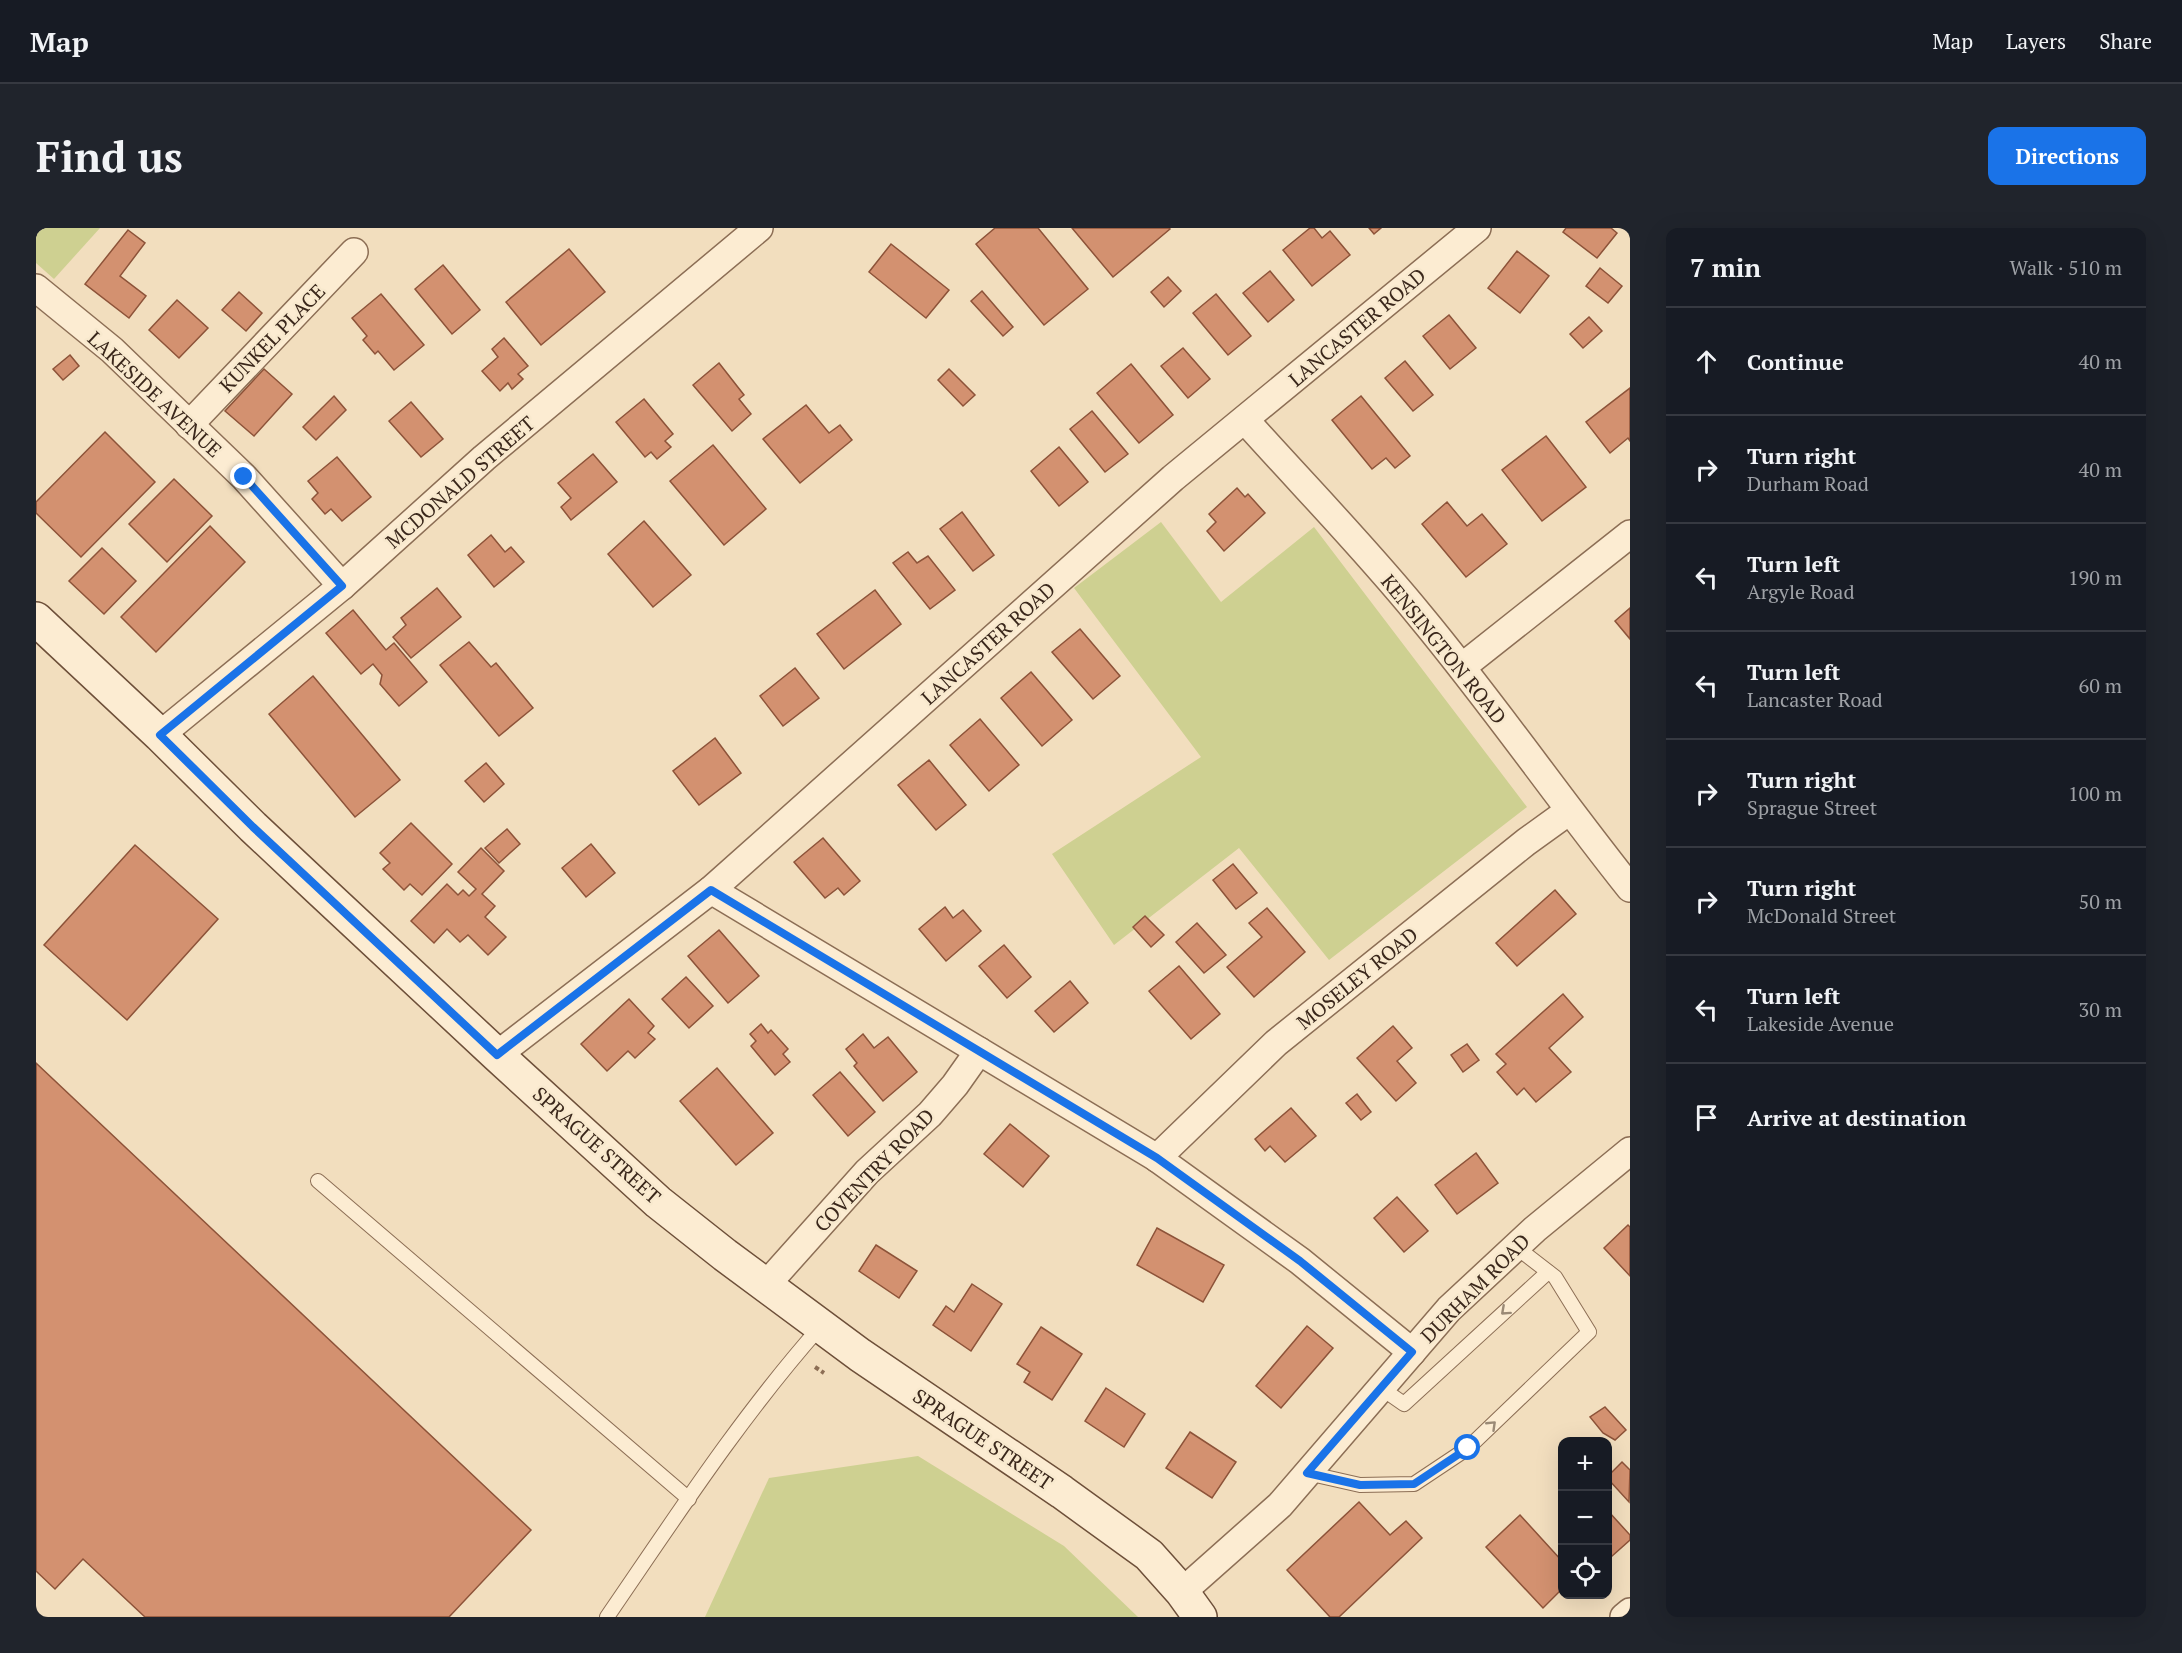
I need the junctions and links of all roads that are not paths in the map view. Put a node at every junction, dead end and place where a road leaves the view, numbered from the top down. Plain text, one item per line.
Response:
1 (759, 228) edge
2 (1477, 228) edge
3 (354, 252) dead end
4 (36, 288) edge
5 (1245, 420) junction
6 (189, 425) junction
7 (1630, 534) edge
8 (342, 586) junction
9 (36, 619) edge
10 (1462, 667) junction
11 (160, 735) junction
12 (1569, 811) junction
13 (1630, 888) edge
14 (711, 890) junction
15 (979, 1051) junction
16 (497, 1055) junction
17 (1630, 1151) edge
18 (1157, 1158) junction
19 (318, 1181) dead end
20 (1516, 1247) junction
21 (1548, 1272) junction
22 (766, 1285) junction
23 (821, 1326) junction
24 (1412, 1352) junction
25 (1381, 1388) junction
26 (1307, 1473) junction
27 (689, 1499) junction
28 (1191, 1604) edge
29 (1630, 1612) edge
30 (607, 1617) edge
31 (1624, 1617) edge

1 - 8 street, MCDONALD STREET
2 - 5 street, LANCASTER ROAD
3 - 6 street, KUNKEL PLACE
4 - 6 street, LAKESIDE AVENUE
5 - 10 street, KENSINGTON ROAD
5 - 14 street, LANCASTER ROAD
6 - 8 street, LAKESIDE AVENUE
7 - 10 street
8 - 11 street, MCDONALD STREET
9 - 11 main road, SPRAGUE STREET
10 - 12 street, KENSINGTON ROAD
11 - 16 main road, SPRAGUE STREET
12 - 13 street, KENSINGTON ROAD
12 - 18 street, MOSELEY ROAD
14 - 15 street
14 - 16 street, LANCASTER ROAD
15 - 18 street
15 - 22 street, COVENTRY ROAD
16 - 22 main road, SPRAGUE STREET
17 - 20 street, DURHAM ROAD
18 - 24 street
19 - 27 lane
20 - 21 lane
20 - 24 street, DURHAM ROAD
21 -> 25 lane
26 -> 21 lane
22 - 23 main road, SPRAGUE STREET
23 - 27 lane
23 - 28 main road, SPRAGUE STREET
24 - 25 street, DURHAM ROAD
25 - 26 street, DURHAM ROAD
26 - 28 street, DURHAM ROAD
27 - 30 lane
29 - 31 street

